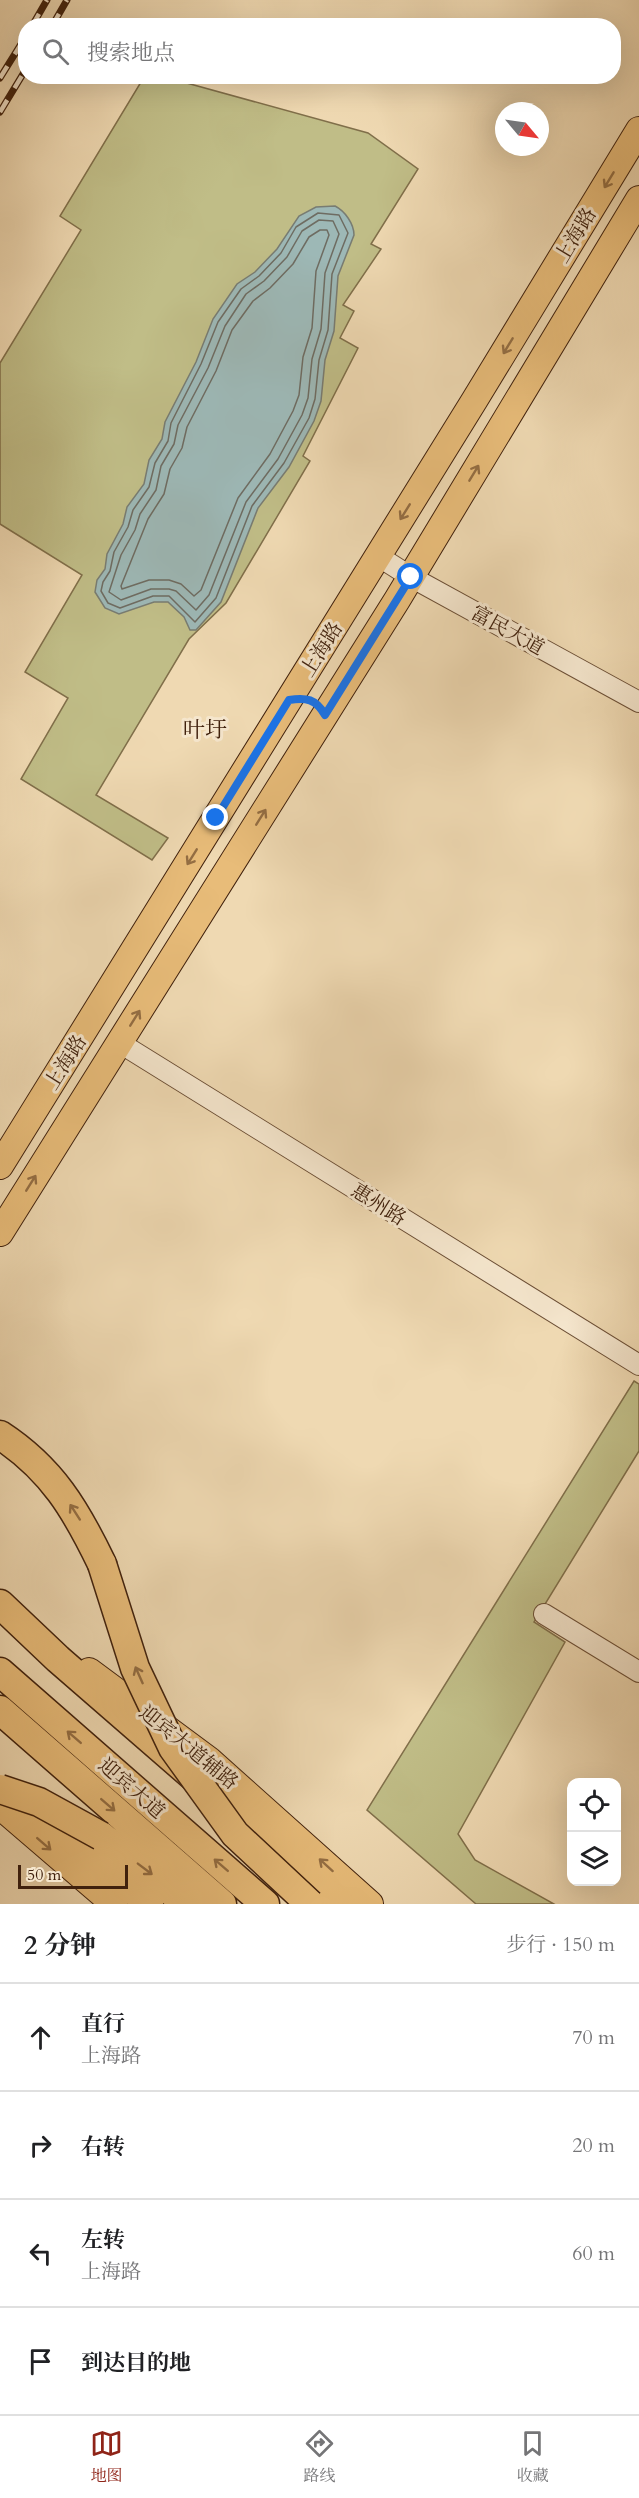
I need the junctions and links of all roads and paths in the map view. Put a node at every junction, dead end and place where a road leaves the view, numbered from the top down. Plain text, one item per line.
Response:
1 (639, 130) edge
2 (639, 199) edge
3 (474, 401) junction
4 (509, 415) junction
5 (378, 556) junction
6 (411, 577) junction
7 (289, 700) junction
8 (639, 702) edge
9 (325, 715) junction
10 (120, 1042) junction
11 (0, 1166) edge
12 (0, 1233) edge
13 (639, 1365) edge
14 (0, 1435) edge
15 (0, 1602) edge
16 (544, 1614) dead end
17 (0, 1672) edge
18 (639, 1672) edge
19 (0, 1710) edge
20 (0, 1777) edge
21 (0, 1789) edge
22 (0, 1806) edge
23 (114, 1904) edge
24 (148, 1904) edge
25 (187, 1904) edge
26 (222, 1904) edge
27 (265, 1904) edge
28 (310, 1904) edge
29 (340, 1904) edge
30 (370, 1904) edge

1 -> 3 main road, 上海路
2 - 4 main road, 上海路
3 - 4 main road
3 -> 5 main road, 上海路
6 -> 4 main road, 上海路
5 - 6 street, 富民大道
5 - 7 main road, 上海路
6 - 8 street, 富民大道
6 - 9 main road, 上海路
7 - 9 main road
7 -> 11 main road, 上海路
10 -> 9 main road, 上海路
12 -> 10 main road, 上海路
10 - 13 street, 惠州路
28 -> 14 highway, bridge
15 - 29 highway
30 -> 15 main road, 迎宾大道辅路
16 - 18 street
27 -> 17 highway, 迎宾大道
19 -> 26 highway, 迎宾大道
20 - 24 highway
21 -> 25 highway, bridge
22 -> 23 main road

